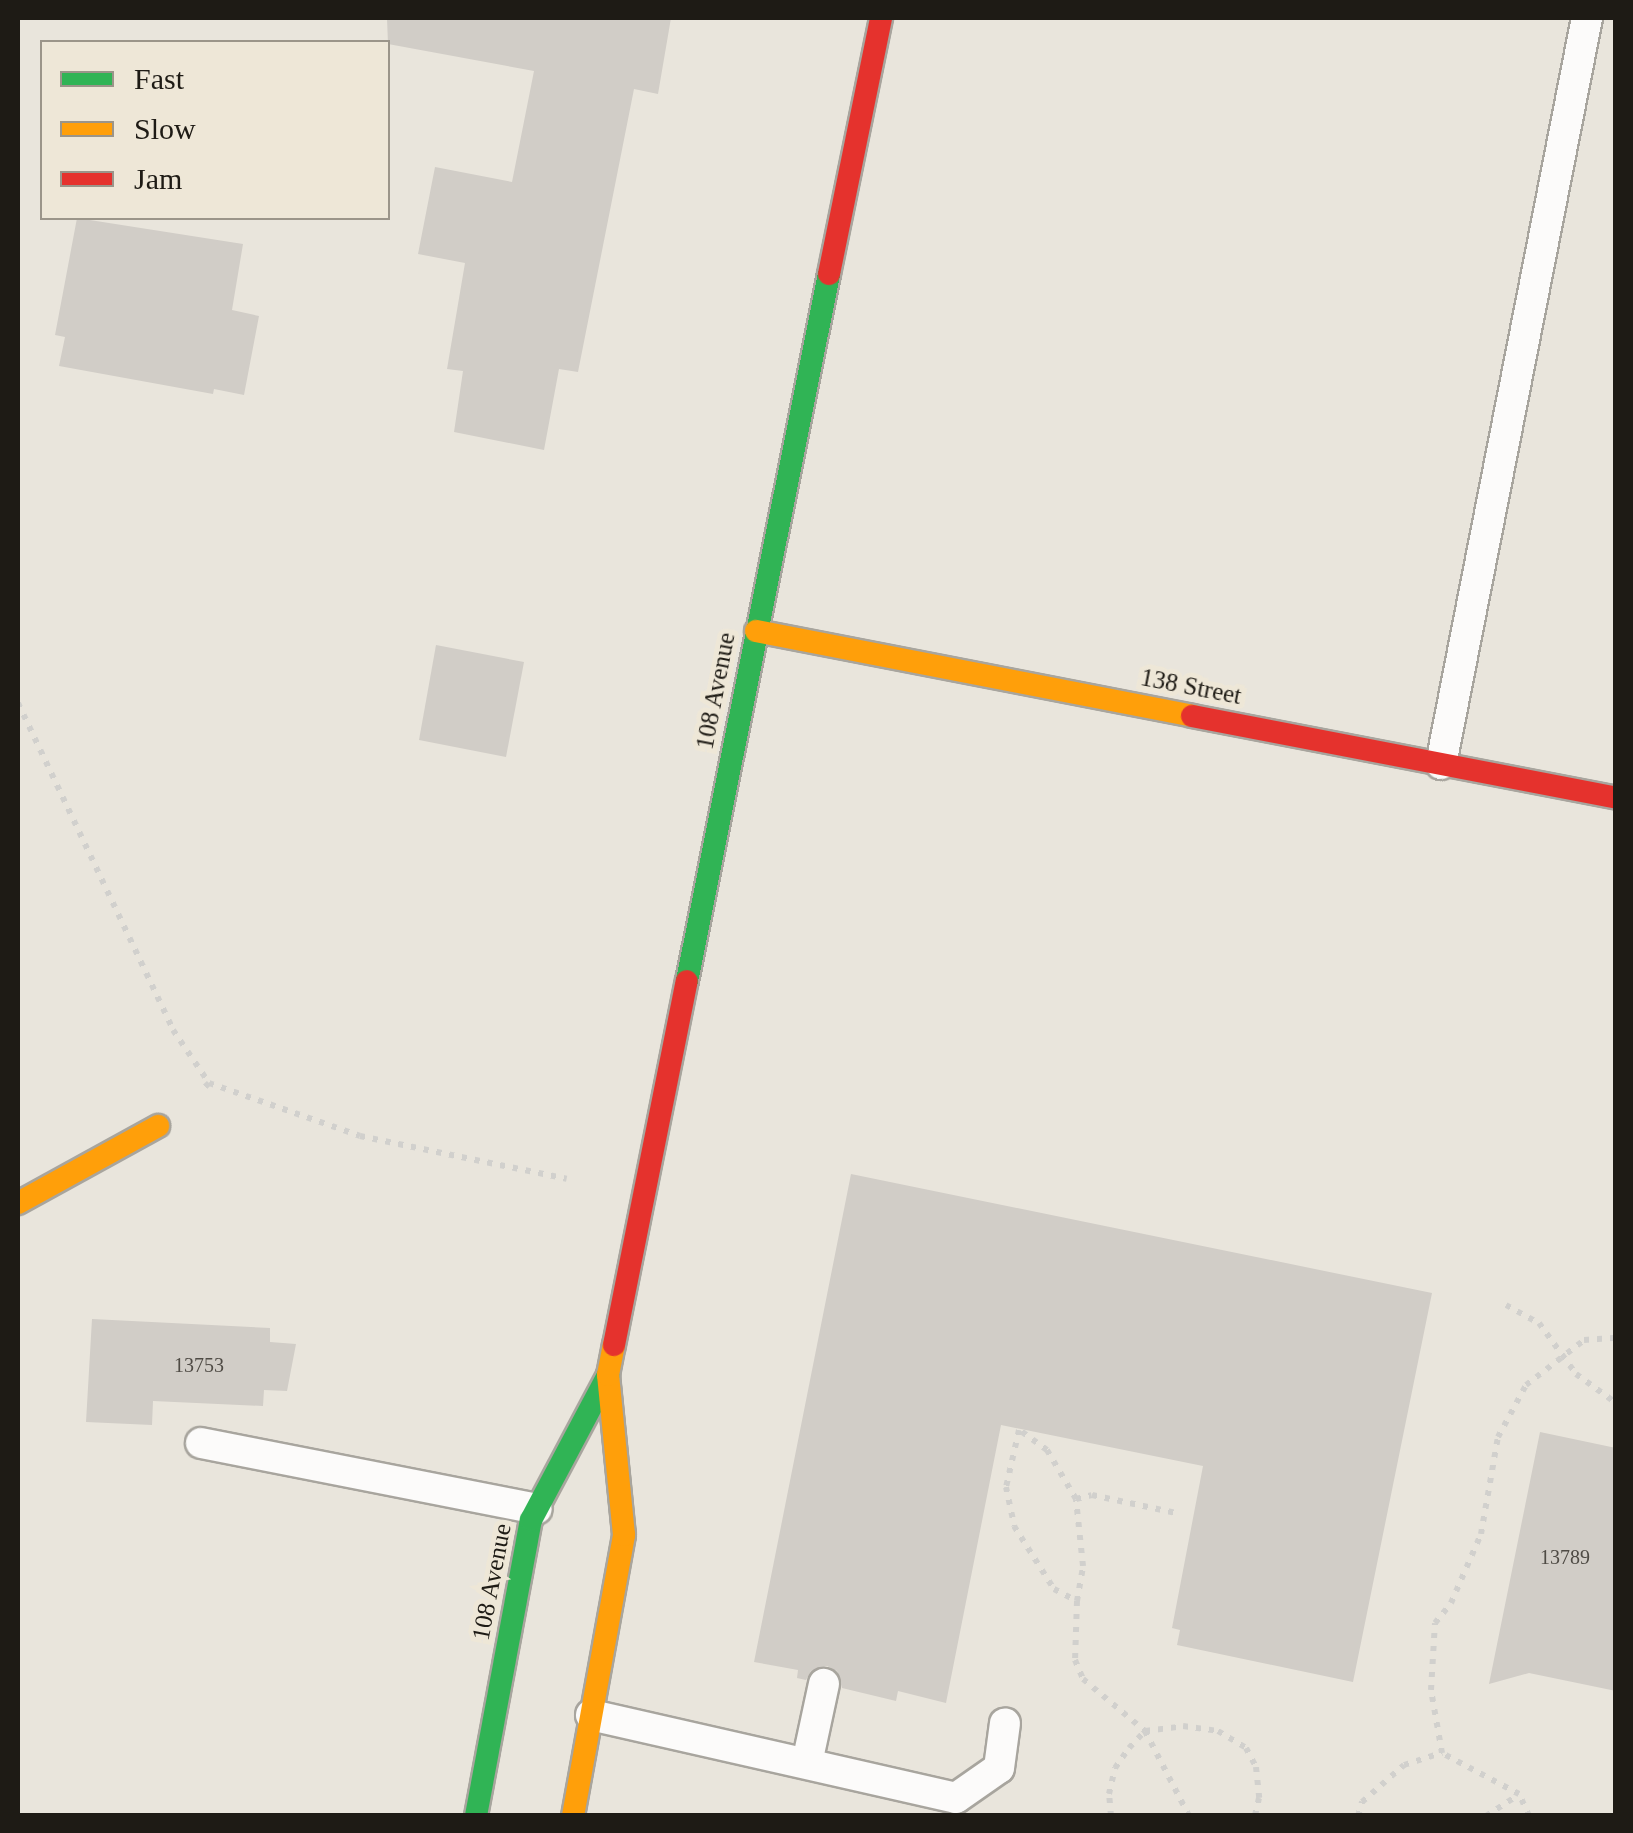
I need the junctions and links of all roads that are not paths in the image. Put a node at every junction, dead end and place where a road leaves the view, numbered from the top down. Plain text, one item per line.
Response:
1 (881, 18) edge
2 (1586, 18) edge
3 (756, 630) junction
4 (1441, 764) junction
5 (1616, 798) edge
6 (158, 1126) road end
7 (18, 1204) edge
8 (608, 1375) junction
9 (201, 1443) dead end
10 (536, 1509) junction
11 (824, 1684) dead end
12 (591, 1714) junction
13 (1005, 1722) dead end
14 (807, 1763) junction
15 (476, 1816) edge
16 (573, 1816) edge

1 - 3 main road, 108 Avenue
2 - 4 lane
3 - 4 main road, 138 Street
3 - 8 main road, 108 Avenue
4 - 5 main road, 138 Street
6 - 7 main road
8 - 10 main road, 108 Avenue
8 - 12 main road, 108 Avenue
9 - 10 lane
10 - 15 main road, 108 Avenue
11 - 14 lane
12 - 14 lane
12 - 16 main road, 108 Avenue
13 - 14 lane

